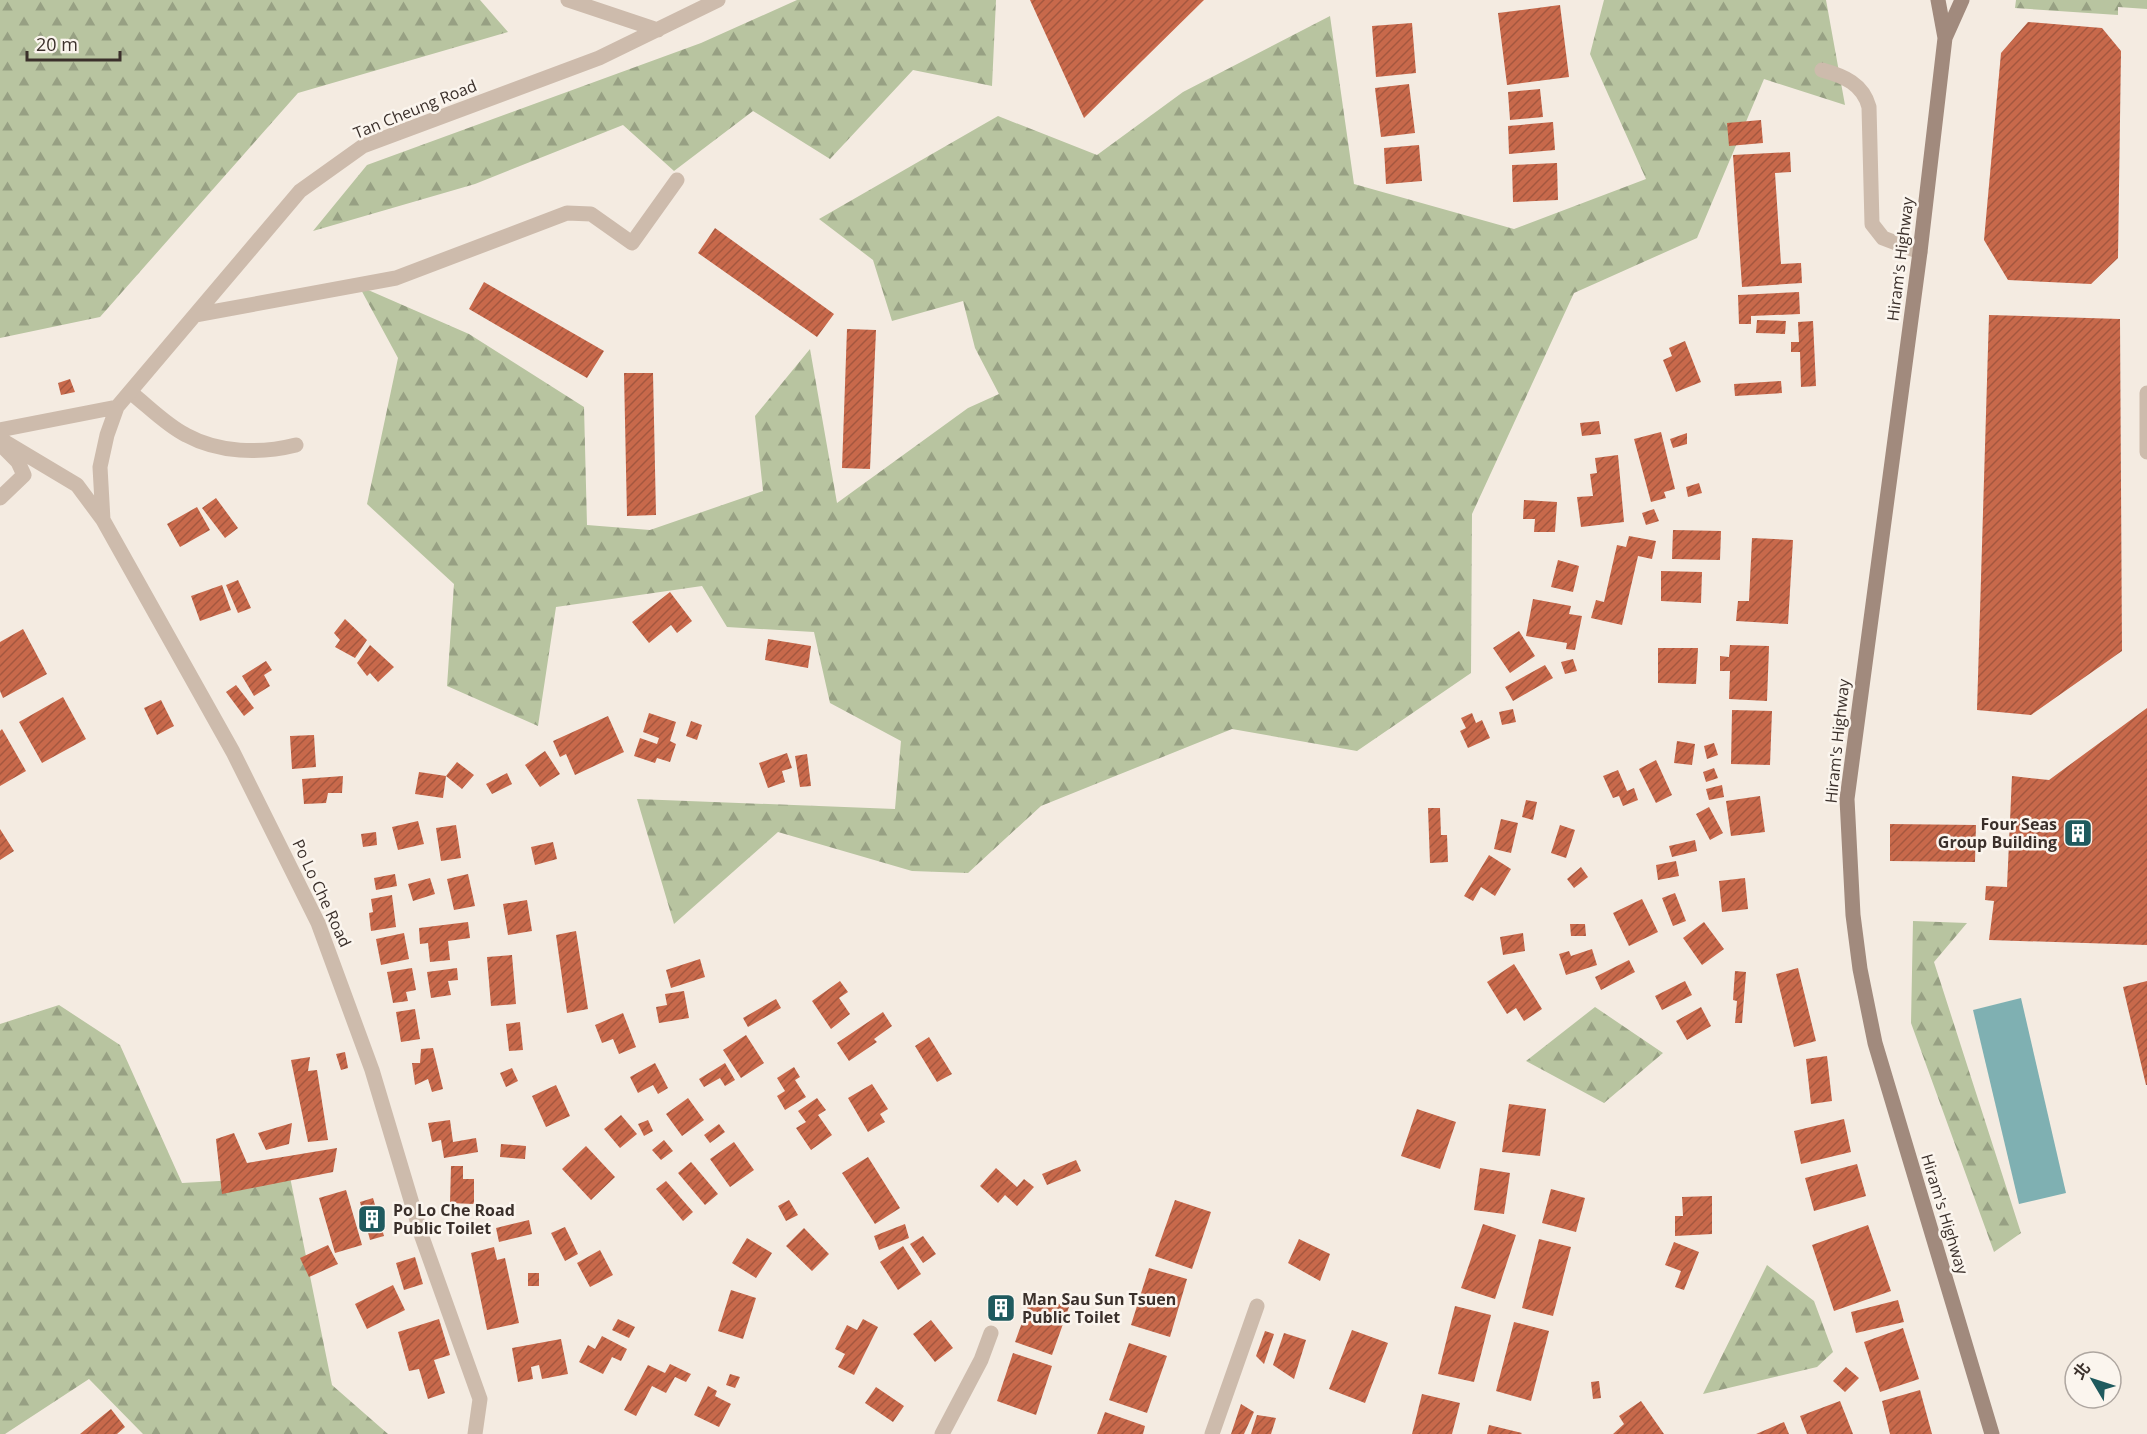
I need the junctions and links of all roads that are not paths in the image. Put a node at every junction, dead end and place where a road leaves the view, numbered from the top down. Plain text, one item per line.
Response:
1 (568, 0) edge
2 (718, 0) edge
3 (1938, 0) edge
4 (1962, 0) edge
5 (658, 30) junction
6 (1945, 38) junction
7 (1822, 70) dead end
8 (677, 180) dead end
9 (1920, 252) junction
10 (195, 315) junction
11 (130, 392) junction
12 (2147, 403) edge
13 (117, 407) junction
14 (0, 430) edge
15 (0, 439) edge
16 (0, 444) edge
17 (296, 445) dead end
18 (2147, 453) edge
19 (0, 498) edge
20 (103, 520) junction
21 (1257, 1306) dead end
22 (991, 1333) dead end
23 (475, 1434) edge
24 (942, 1434) edge
25 (1212, 1434) edge
26 (1992, 1434) edge

1 - 5 street
2 - 5 street, Tan Cheung Road
3 - 6 main road, Hiram's Highway
4 - 6 main road, Hiram's Highway
5 - 10 street, Tan Cheung Road
6 - 9 main road, Hiram's Highway
7 - 9 street
8 - 10 street
9 - 26 main road, Hiram's Highway
10 - 11 street, Tan Cheung Road
11 - 13 street, Tan Cheung Road
11 - 17 street
12 - 18 street
13 - 14 street
13 - 20 street, Tan Cheung Road
15 - 20 street, Po Lo Che Road
16 - 19 street
20 - 23 street, Po Lo Che Road
21 - 25 street
22 - 24 street

